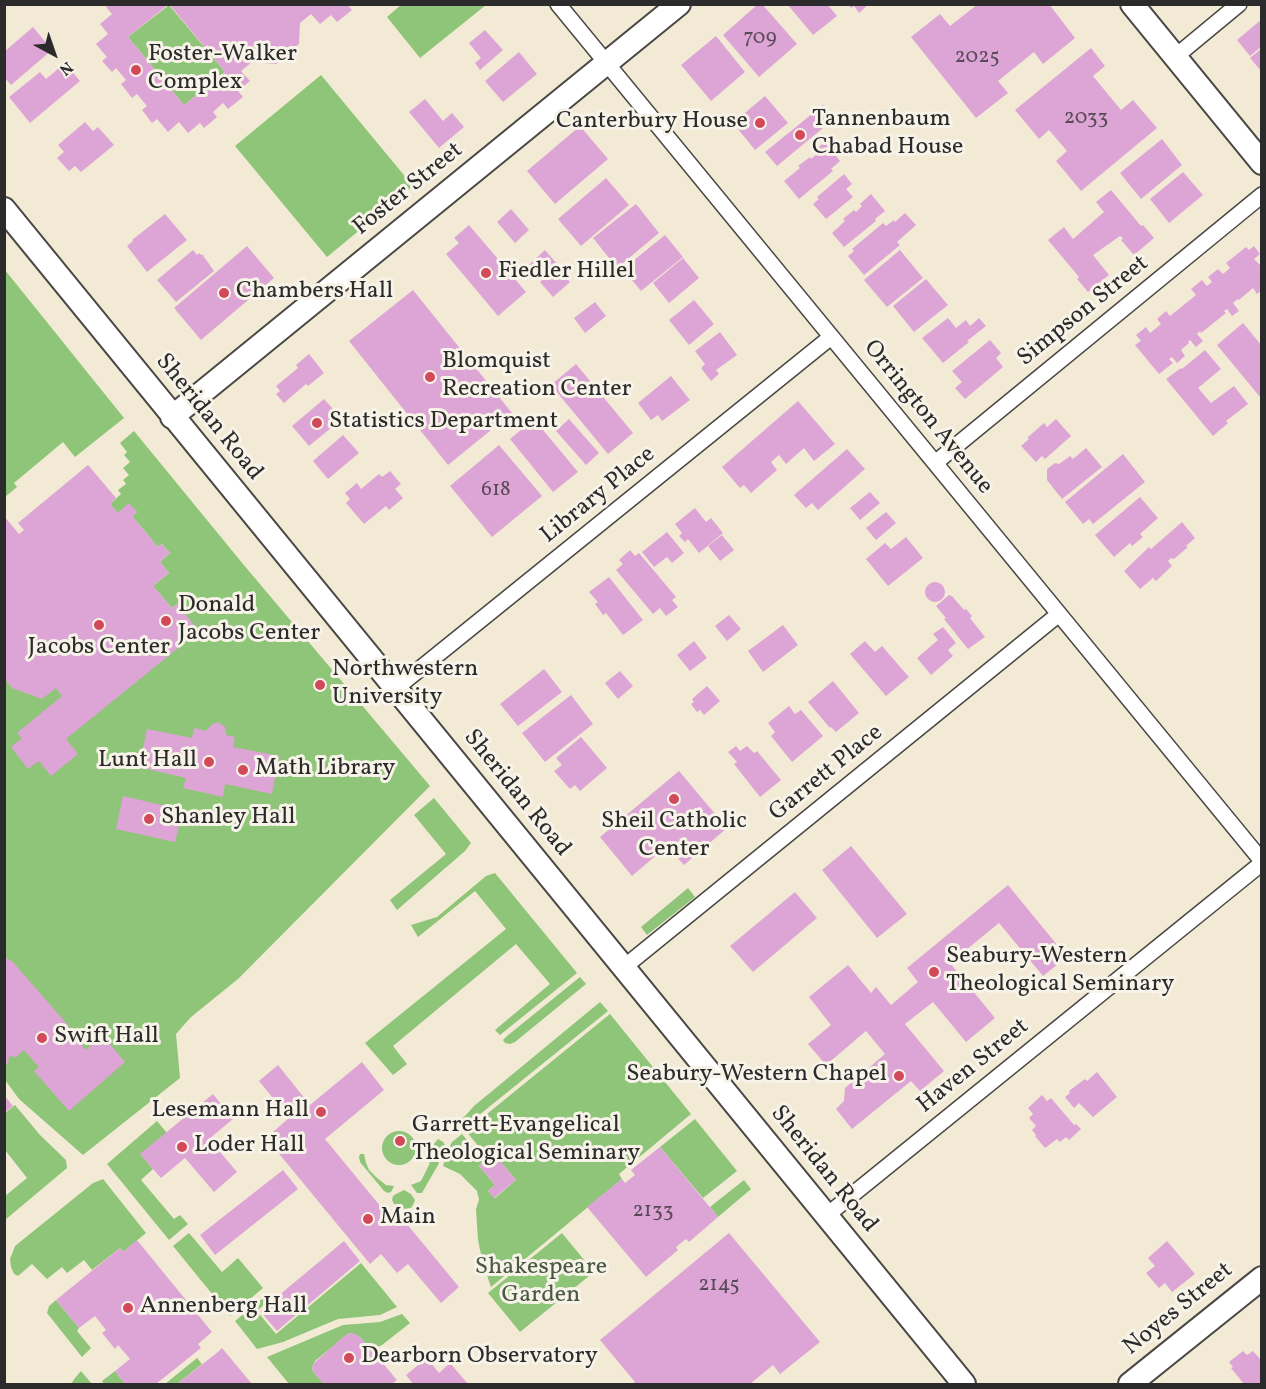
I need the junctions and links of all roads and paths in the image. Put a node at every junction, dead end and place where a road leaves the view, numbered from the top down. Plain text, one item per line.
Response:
1 (558, 4) edge
2 (679, 4) edge
3 (1132, 4) edge
4 (1239, 4) edge
5 (1175, 57) junction
6 (607, 63) junction
7 (1262, 163) edge
8 (1262, 195) edge
9 (4, 209) edge
10 (831, 337) junction
11 (172, 417) junction
12 (935, 463) junction
13 (1059, 614) junction
14 (395, 689) junction
15 (1262, 862) edge
16 (623, 968) junction
17 (826, 1216) junction
18 (1262, 1278) edge
19 (964, 1384) edge
20 (1130, 1384) edge

1 - 6 street, Orrington Avenue
2 - 6 main road, Foster Street
3 - 5 main road
4 - 5 street
5 - 7 main road
6 - 10 street, Orrington Avenue
6 - 11 main road, Foster Street
8 - 12 street, Simpson Street
9 - 11 main road, Sheridan Road
10 - 12 street, Orrington Avenue
10 - 14 street, Library Place
11 - 14 main road, Sheridan Road
12 - 13 street, Orrington Avenue
13 - 15 street, Orrington Avenue
13 - 16 street, Garrett Place
14 - 16 main road, Sheridan Road
15 - 17 street, Haven Street
16 - 17 main road, Sheridan Road
17 - 19 main road, Sheridan Road
18 - 20 main road, Noyes Street

